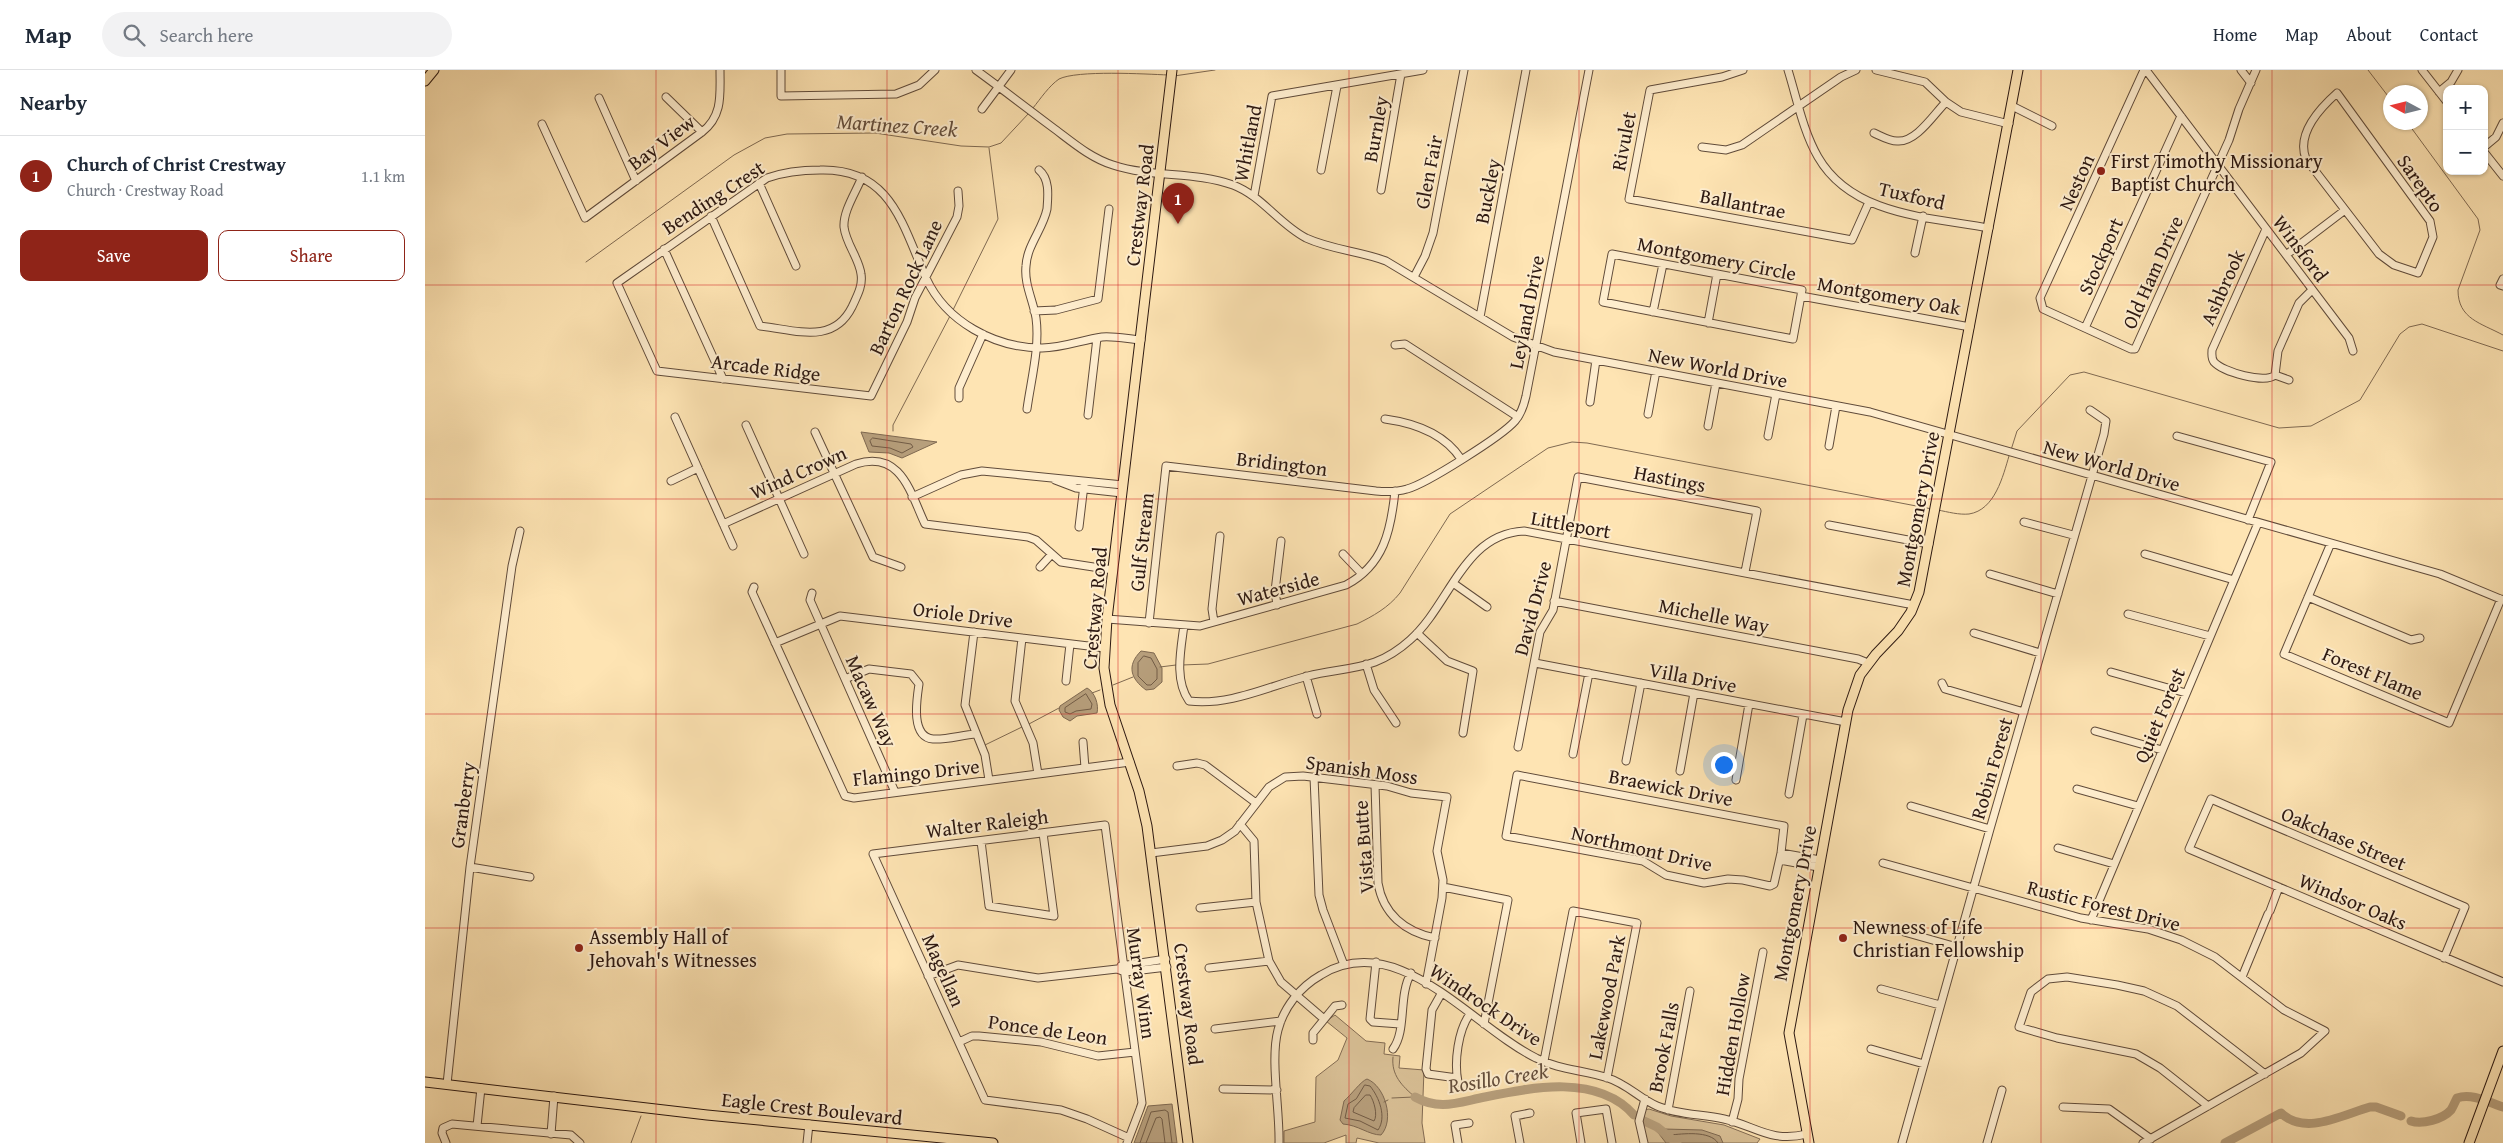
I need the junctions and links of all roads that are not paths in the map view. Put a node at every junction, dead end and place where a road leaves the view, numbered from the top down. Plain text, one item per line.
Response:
1 (434, 70) edge
2 (721, 70) edge
3 (781, 70) edge
4 (935, 70) edge
5 (976, 70) edge
6 (1011, 70) edge
7 (1172, 70) edge
8 (1423, 70) edge
9 (1464, 70) edge
10 (1526, 70) edge
11 (1589, 70) edge
12 (1743, 70) edge
13 (1788, 70) edge
14 (1855, 70) edge
15 (1876, 70) edge
16 (2018, 70) edge
17 (2145, 70) edge
18 (2241, 70) edge
19 (2256, 70) edge
20 (2422, 70) edge
21 (2459, 70) edge
22 (1401, 74) junction
23 (425, 81) edge
24 (2251, 83) junction
25 (1337, 86) junction
26 (999, 87) junction
27 (2439, 92) junction
28 (666, 96) dead end
29 (2443, 97) edge
30 (599, 98) dead end
31 (1946, 102) junction
32 (1799, 106) junction
33 (2012, 106) junction
34 (982, 108) dead end
35 (2181, 116) junction
36 (2503, 123) edge
37 (542, 124) dead end
38 (2009, 124) junction
39 (2052, 126) dead end
40 (703, 132) junction
41 (1874, 133) dead end
42 (2488, 144) edge
43 (1702, 147) dead end
44 (2488, 157) edge
45 (2218, 164) junction
46 (1039, 170) dead end
47 (1321, 170) dead end
48 (1161, 174) junction
49 (2503, 176) edge
50 (862, 177) junction
51 (636, 181) junction
52 (759, 183) junction
53 (1381, 190) dead end
54 (958, 191) dead end
55 (1254, 196) junction
56 (1629, 199) joint
57 (1869, 202) junction
58 (1109, 209) dead end
59 (2345, 210) junction
60 (711, 216) junction
61 (1923, 216) junction
62 (1989, 228) junction
63 (2266, 229) junction
64 (664, 249) junction
65 (1915, 253) dead end
66 (2286, 255) junction
67 (1663, 264) junction
68 (796, 266) dead end
69 (1717, 274) junction
70 (1414, 276) junction
71 (926, 278) junction
72 (2312, 290) junction
73 (1801, 296) junction
74 (1034, 311) junction
75 (1653, 312) junction
76 (1480, 318) junction
77 (1708, 323) junction
78 (1970, 327) junction
79 (2085, 328) junction
80 (983, 334) junction
81 (1097, 338) junction
82 (1141, 340) junction
83 (1395, 344) dead end
84 (1536, 346) junction
85 (1035, 347) junction
86 (2353, 351) dead end
87 (1595, 360) junction
88 (657, 371) joint
89 (1656, 371) junction
90 (2275, 375) junction
91 (723, 378) junction
92 (2289, 380) dead end
93 (1716, 383) junction
94 (1776, 394) junction
95 (871, 396) joint
96 (959, 398) dead end
97 (1590, 402) dead end
98 (1837, 406) junction
99 (1027, 409) dead end
100 (2091, 410) dead end
101 (1648, 414) dead end
102 (1088, 416) dead end
103 (1518, 416) junction
104 (675, 417) dead end
105 (1385, 419) dead end
106 (745, 425) dead end
107 (1708, 426) dead end
108 (815, 432) dead end
109 (1950, 435) junction
110 (1768, 436) dead end
111 (2177, 436) dead end
112 (1829, 446) dead end
113 (1461, 459) junction
114 (1166, 466) joint
115 (698, 468) junction
116 (835, 474) junction
117 (2091, 476) junction
118 (1577, 477) joint
119 (671, 481) dead end
120 (1084, 485) junction
121 (1123, 489) junction
122 (1395, 491) junction
123 (912, 497) junction
124 (779, 499) junction
125 (2248, 520) junction
126 (2023, 522) dead end
127 (2258, 523) junction
128 (723, 524) junction
129 (1829, 525) dead end
130 (1079, 527) dead end
131 (520, 531) dead end
132 (2073, 535) junction
133 (1220, 536) dead end
134 (1566, 538) junction
135 (1281, 541) dead end
136 (2331, 543) junction
137 (1929, 544) junction
138 (733, 546) dead end
139 (804, 554) dead end
140 (1343, 554) dead end
141 (2145, 554) dead end
142 (1051, 555) junction
143 (1039, 567) dead end
144 (901, 568) dead end
145 (1113, 570) junction
146 (1745, 572) junction
147 (1362, 574) junction
148 (1990, 574) dead end
149 (2234, 580) junction
150 (1453, 583) junction
151 (754, 587) dead end
152 (812, 593) dead end
153 (2058, 594) junction
154 (2308, 597) junction
155 (2502, 600) edge
156 (1554, 601) junction
157 (1277, 605) junction
158 (1914, 605) junction
159 (1487, 608) dead end
160 (2128, 614) dead end
161 (1107, 619) junction
162 (1214, 622) junction
163 (1149, 623) junction
164 (819, 624) junction
165 (1184, 625) junction
166 (974, 632) junction
167 (1417, 633) junction
168 (1974, 633) dead end
169 (2211, 636) junction
170 (1022, 638) junction
171 (2420, 638) dead end
172 (775, 643) junction
173 (1070, 644) junction
174 (1105, 648) junction
175 (2040, 653) junction
176 (1535, 663) junction
177 (1868, 663) junction
178 (1367, 664) junction
179 (2111, 672) dead end
180 (1589, 673) junction
181 (1306, 676) junction
182 (845, 679) junction
183 (1066, 681) dead end
184 (1641, 683) junction
185 (1942, 683) dead end
186 (1694, 693) junction
187 (2186, 693) junction
188 (1749, 704) junction
189 (2024, 712) junction
190 (1317, 714) dead end
191 (1803, 715) junction
192 (1846, 722) junction
193 (1397, 723) dead end
194 (2095, 731) dead end
195 (1463, 732) dead end
196 (976, 734) junction
197 (1083, 742) dead end
198 (1519, 747) dead end
199 (2162, 750) junction
200 (1573, 754) dead end
201 (1626, 761) dead end
202 (1130, 762) junction
203 (1177, 766) dead end
204 (1085, 768) junction
205 (1680, 771) dead end
206 (1038, 774) junction
207 (1517, 774) joint
208 (1314, 777) junction
209 (989, 780) junction
210 (1736, 780) dead end
211 (1375, 785) junction
212 (2077, 790) dead end
213 (895, 792) junction
214 (1789, 794) dead end
215 (2211, 800) joint
216 (1256, 802) junction
217 (1911, 806) dead end
218 (2138, 806) junction
219 (1240, 824) junction
220 (1105, 825) joint
221 (1989, 828) junction
222 (1043, 833) junction
223 (981, 841) junction
224 (2058, 848) dead end
225 (1151, 853) junction
226 (873, 854) joint
227 (1781, 857) junction
228 (1819, 863) junction
229 (1883, 863) dead end
230 (2114, 864) junction
231 (470, 868) junction
232 (530, 877) dead end
233 (1443, 887) junction
234 (2279, 887) junction
235 (1973, 888) junction
236 (1256, 902) junction
237 (1199, 908) dead end
238 (2091, 920) junction
239 (1890, 928) dead end
240 (1435, 938) junction
241 (1957, 947) junction
242 (1763, 952) dead end
243 (2444, 958) junction
244 (1269, 961) junction
245 (1376, 962) junction
246 (1166, 963) junction
247 (1344, 964) junction
248 (1124, 968) junction
249 (1209, 968) dead end
250 (1411, 973) junction
251 (929, 976) junction
252 (2242, 977) junction
253 (2503, 982) edge
254 (1426, 984) junction
255 (1881, 989) dead end
256 (1690, 991) dead end
257 (1441, 994) junction
258 (1296, 996) junction
259 (1342, 1005) dead end
260 (1940, 1005) junction
261 (1470, 1014) junction
262 (1324, 1019) junction
263 (1281, 1021) junction
264 (1400, 1024) junction
265 (1484, 1024) junction
266 (1215, 1029) dead end
267 (1313, 1040) dead end
268 (959, 1042) junction
269 (1393, 1049) dead end
270 (1871, 1049) dead end
271 (2503, 1051) edge
272 (1135, 1052) junction
273 (1544, 1062) junction
274 (1924, 1064) junction
275 (2265, 1074) junction
276 (1607, 1078) junction
277 (425, 1082) edge
278 (447, 1084) junction
279 (481, 1088) junction
280 (1223, 1089) dead end
281 (1277, 1090) junction
282 (2002, 1090) dead end
283 (554, 1096) junction
284 (1645, 1099) junction
285 (2208, 1106) junction
286 (2063, 1107) dead end
287 (1668, 1110) junction
288 (1530, 1113) dead end
289 (1732, 1122) junction
290 (1469, 1123) dead end
291 (809, 1124) junction
292 (477, 1126) junction
293 (551, 1134) junction
294 (1809, 1138) edge
295 (2151, 1139) junction
296 (1128, 1140) edge
297 (446, 1143) edge
298 (579, 1143) edge
299 (807, 1143) edge
300 (993, 1143) edge
301 (1188, 1143) edge
302 (1279, 1143) edge
303 (1458, 1143) edge
304 (1519, 1143) edge
305 (1581, 1143) edge
306 (1611, 1143) edge
307 (1644, 1143) edge
308 (1902, 1143) edge
309 (1987, 1143) edge
310 (2143, 1143) edge
311 (2469, 1143) edge

1 - 23 main road
2 - 40 street, Bay View
3 - 4 street
5 - 26 street, New World Drive
6 - 26 street
7 - 48 main road, Crestway Road
8 - 22 street
9 - 70 street, Glen Fair
10 - 76 street, Buckley
11 - 84 street, Leyland Drive
12 - 56 street, Rivulet
13 - 32 street, Tuxford
14 - 32 street
15 - 31 street
16 - 33 main road, Montgomery Drive
17 - 35 street, Winsford
17 - 79 street, Neston
18 - 24 street
19 - 24 street, Old Ham Drive
20 - 27 street
21 - 27 street
22 - 25 street
22 - 53 street, Burnley
24 - 45 street, Old Ham Drive
25 - 47 street
25 - 55 street, Whitland
26 - 34 street
26 - 48 street, New World Drive
27 - 29 street
28 - 40 street
30 - 51 street
31 - 38 street
31 - 41 street
32 - 43 street
32 - 57 street, Tuxford
33 - 38 main road, Montgomery Drive
33 - 39 street
35 - 45 street, Winsford
35 - 79 street, Stockport
36 - 42 street
37 - 51 street, Bay View
38 - 62 main road, Montgomery Drive
40 - 51 street, Bay View
44 - 49 street
45 - 63 street, Winsford
45 - 79 street, Old Ham Drive
46 - 74 street
48 - 55 street, New World Drive
48 - 82 main road, Crestway Road
50 - 52 street, Bending Crest
50 - 60 street
50 - 71 street, Bending Crest
52 - 60 street, Bending Crest
52 - 68 street
54 - 71 street, Barton Rock Lane
55 - 70 street, New World Drive
56 - 57 street, Ballantrae
57 - 61 street, Tuxford
58 - 74 street
59 - 59 street, Sarepto
59 - 66 street
60 - 64 street, Bending Crest
61 - 62 street, Tuxford
61 - 65 street
62 - 78 main road, Montgomery Drive
63 - 66 street, Winsford
63 - 90 street, Ashbrook
64 - 88 street, Bending Crest
64 - 91 street
66 - 72 street, Winsford
67 - 69 street, Montgomery Circle
67 - 75 street
67 - 75 street, Montgomery Circle
69 - 73 street, Montgomery Circle
69 - 77 street
70 - 76 street, New World Drive
71 - 80 street, Bending Crest
71 - 95 street, Barton Rock Lane
72 - 86 street, Winsford
72 - 90 street
73 - 77 street, Montgomery Circle
73 - 78 street, Montgomery Oak
74 - 85 street
75 - 77 street, Montgomery Circle
76 - 84 street, New World Drive
78 - 109 main road, Montgomery Drive
80 - 85 street, Bending Crest
80 - 96 street
81 - 82 street, Bending Crest
81 - 85 street, Bending Crest
81 - 102 street
82 - 121 main road, Crestway Road
83 - 103 street
84 - 87 street, New World Drive
84 - 103 street, Leyland Drive
85 - 99 street
87 - 89 street, New World Drive
87 - 97 street
88 - 91 street, Arcade Ridge
89 - 93 street, New World Drive
89 - 101 street
90 - 92 street
91 - 95 street, Arcade Ridge
93 - 94 street, New World Drive
93 - 107 street
94 - 98 street, New World Drive
94 - 110 street
98 - 109 street, New World Drive
98 - 112 street
100 - 117 street, Robin Forest
103 - 113 street, Leyland Drive
104 - 115 street
105 - 113 street
106 - 124 street
108 - 116 street
109 - 117 street, New World Drive
109 - 137 main road, Montgomery Drive
111 - 125 street
113 - 122 street, Leyland Drive
114 - 122 street, Bridington
114 - 163 street, Gulf Stream
115 - 119 street
115 - 128 street
116 - 123 street, Wind Crown
116 - 124 street, Wind Crown
116 - 144 street
117 - 125 street, New World Drive
117 - 132 street, Robin Forest
118 - 134 street, David Drive
118 - 146 street, Hastings
120 - 121 street
120 - 123 street
120 - 130 street
121 - 145 main road, Crestway Road
122 - 147 street, Waterside
123 - 142 street, Wind Crown
124 - 128 street, Wind Crown
124 - 139 street
125 - 127 street, New World Drive
126 - 132 street
127 - 136 street, New World Drive
127 - 149 street, Quiet Forest
128 - 138 street
129 - 137 street
131 - 231 street, Granberry
132 - 153 street, Robin Forest
133 - 162 street
134 - 146 street, Littleport
134 - 150 street, Littleport
134 - 156 street, David Drive
135 - 157 street
136 - 154 street
136 - 155 street, New World Drive
137 - 158 main road, Montgomery Drive
140 - 147 street
141 - 149 street
142 - 143 street
142 - 145 street, Wind Crown
145 - 161 main road, Crestway Road
146 - 158 street, Littleport
147 - 157 street, Waterside
148 - 153 street
149 - 169 street, Quiet Forest
150 - 159 street
150 - 167 street, Littleport
151 - 172 street, Flamingo Drive
152 - 164 street
153 - 175 street, Robin Forest
154 - 155 street, Forest Flame
154 - 171 street
156 - 176 street, David Drive
156 - 177 street, Michelle Way
157 - 162 street, Waterside
158 - 177 main road, Montgomery Drive
160 - 169 street
161 - 163 street, Waterside
161 - 174 main road, Crestway Road
162 - 165 street, Waterside
163 - 165 street, Waterside
164 - 166 street, Oriole Drive
164 - 172 street, Oriole Drive
164 - 182 street, Macaw Way
165 - 181 street, Littleport
166 - 170 street, Oriole Drive
166 - 196 street
167 - 178 street, Littleport
167 - 195 street
168 - 175 street
169 - 187 street, Quiet Forest
170 - 173 street, Oriole Drive
170 - 206 street
172 - 213 street, Flamingo Drive
173 - 174 street, Oriole Drive
173 - 183 street
174 - 202 main road, Crestway Road
175 - 189 street, Robin Forest
176 - 180 street, Villa Drive
176 - 198 street, David Drive
177 - 192 main road, Montgomery Drive
178 - 181 street, Littleport
178 - 193 street
179 - 187 street
180 - 184 street, Villa Drive
180 - 200 street
181 - 190 street
182 - 196 street
182 - 213 street, Macaw Way
184 - 186 street, Villa Drive
184 - 201 street
185 - 189 street
186 - 188 street, Villa Drive
186 - 205 street
187 - 199 street, Quiet Forest
188 - 191 street, Villa Drive
188 - 210 street
189 - 221 street, Robin Forest
191 - 192 street, Villa Drive
191 - 214 street
192 - 228 main road, Montgomery Drive
194 - 199 street
196 - 209 street
197 - 204 street
199 - 218 street, Quiet Forest
202 - 204 street, Flamingo Drive
202 - 225 main road, Crestway Road
203 - 216 street
204 - 206 street, Flamingo Drive
206 - 209 street, Flamingo Drive
207 - 227 street, Braewick Drive
207 - 227 street, Northmont Drive
208 - 211 street, Spanish Moss
208 - 216 street, Spanish Moss
208 - 247 street
209 - 213 street, Flamingo Drive
211 - 233 street, Spanish Moss
211 - 240 street, Vista Butte
212 - 218 street
215 - 234 street, Windsor Oaks
215 - 243 street, Oakchase Street
216 - 219 street, Spanish Moss
217 - 221 street
218 - 230 street, Quiet Forest
219 - 225 street, Spanish Moss
219 - 236 street
220 - 222 street, Walter Raleigh
220 - 248 street, Murray Winn
221 - 235 street, Robin Forest
222 - 223 street, Walter Raleigh
222 - 223 street
223 - 226 street, Walter Raleigh
224 - 230 street
225 - 246 main road, Crestway Road
226 - 251 street, Magellan
227 - 228 street
228 - 294 main road, Montgomery Drive
229 - 235 street, Rustic Forest Drive
230 - 238 street, Quiet Forest
231 - 232 street
231 - 278 street, Granberry
233 - 240 street
233 - 265 street
234 - 243 street, Windsor Oaks
234 - 252 street
235 - 238 street, Rustic Forest Drive
235 - 241 street, Robin Forest
236 - 237 street
236 - 244 street
238 - 252 street, Rustic Forest Drive
239 - 241 street
240 - 254 street
241 - 260 street, Robin Forest
242 - 289 street, Hidden Hollow
243 - 253 street, Windsor Oaks
244 - 249 street
244 - 258 street
245 - 247 street, Windrock Drive
245 - 250 street, Windrock Drive
245 - 264 street
246 - 248 street
246 - 301 main road, Crestway Road
247 - 258 street, Windrock Drive
248 - 251 street
248 - 272 street, Murray Winn
250 - 254 street, Windrock Drive
250 - 264 street
251 - 268 street, Magellan
252 - 275 street, Rustic Forest Drive
254 - 257 street, Windrock Drive
255 - 260 street
256 - 287 street, Brook Falls
257 - 261 street, Windrock Drive
257 - 261 street
258 - 262 street
258 - 263 street, Windrock Drive
259 - 262 street
260 - 274 street, Robin Forest
261 - 265 street, Windrock Drive
262 - 267 street
263 - 266 street
263 - 281 street, Windrock Drive
264 - 269 street
265 - 273 street, Windrock Drive
268 - 272 street, Ponce de Leon
268 - 296 street, Magellan
270 - 274 street
271 - 311 main road
272 - 296 street, Murray Winn
273 - 276 street, Windrock Drive
273 - 276 street, Lakewood Park
274 - 308 street, Robin Forest
275 - 285 street
275 - 285 street
276 - 284 street, Windrock Drive
277 - 278 main road, Eagle Crest Boulevard
278 - 279 main road, Eagle Crest Boulevard
279 - 283 main road, Eagle Crest Boulevard
279 - 292 street
280 - 281 street
281 - 302 street, Windrock Drive
282 - 309 street
283 - 291 main road, Eagle Crest Boulevard
283 - 293 street
284 - 287 street, Windrock Drive
284 - 307 street, Brook Falls
285 - 295 street
286 - 295 street
287 - 289 street, Windrock Drive
288 - 304 street
289 - 294 street, Windrock Drive
290 - 303 street
291 - 299 street
291 - 300 main road, Eagle Crest Boulevard
292 - 293 street
292 - 297 street
293 - 298 street
295 - 310 street
305 - 306 street

